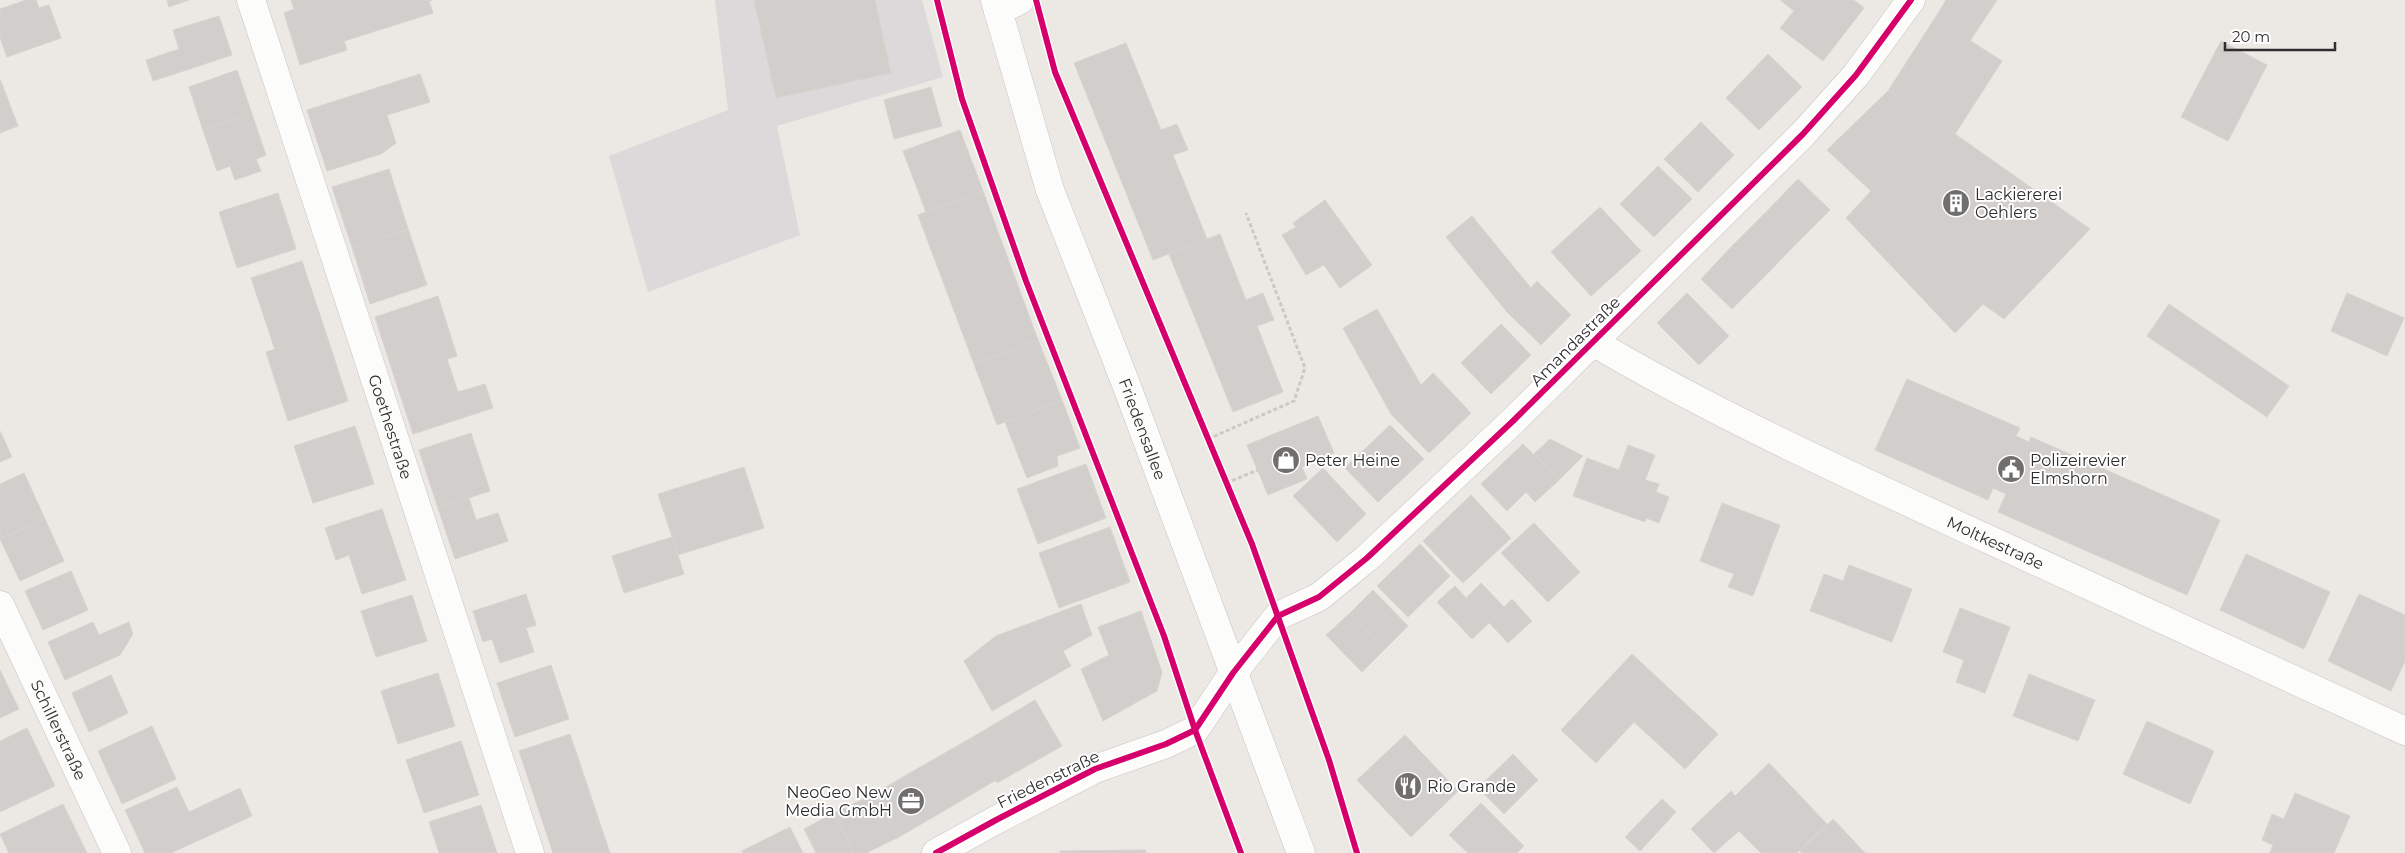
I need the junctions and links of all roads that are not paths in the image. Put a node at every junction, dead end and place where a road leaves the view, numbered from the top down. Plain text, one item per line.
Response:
1 (251, 0) edge
2 (1911, 0) edge
3 (1004, 4) edge
4 (1593, 342) junction
5 (0, 605) edge
6 (1233, 673) junction
7 (2405, 731) edge
8 (117, 853) edge
9 (530, 853) edge
10 (936, 853) edge
11 (1300, 853) edge

1 - 9 street, Goethestraße
2 - 4 street, Amandastraße
3 - 6 street, Friedensallee
4 - 6 street, Amandastraße
4 - 7 street, Moltkestraße
5 - 8 street, Schillerstraße
6 - 10 street, Friedenstraße
6 - 11 street, Friedensallee

